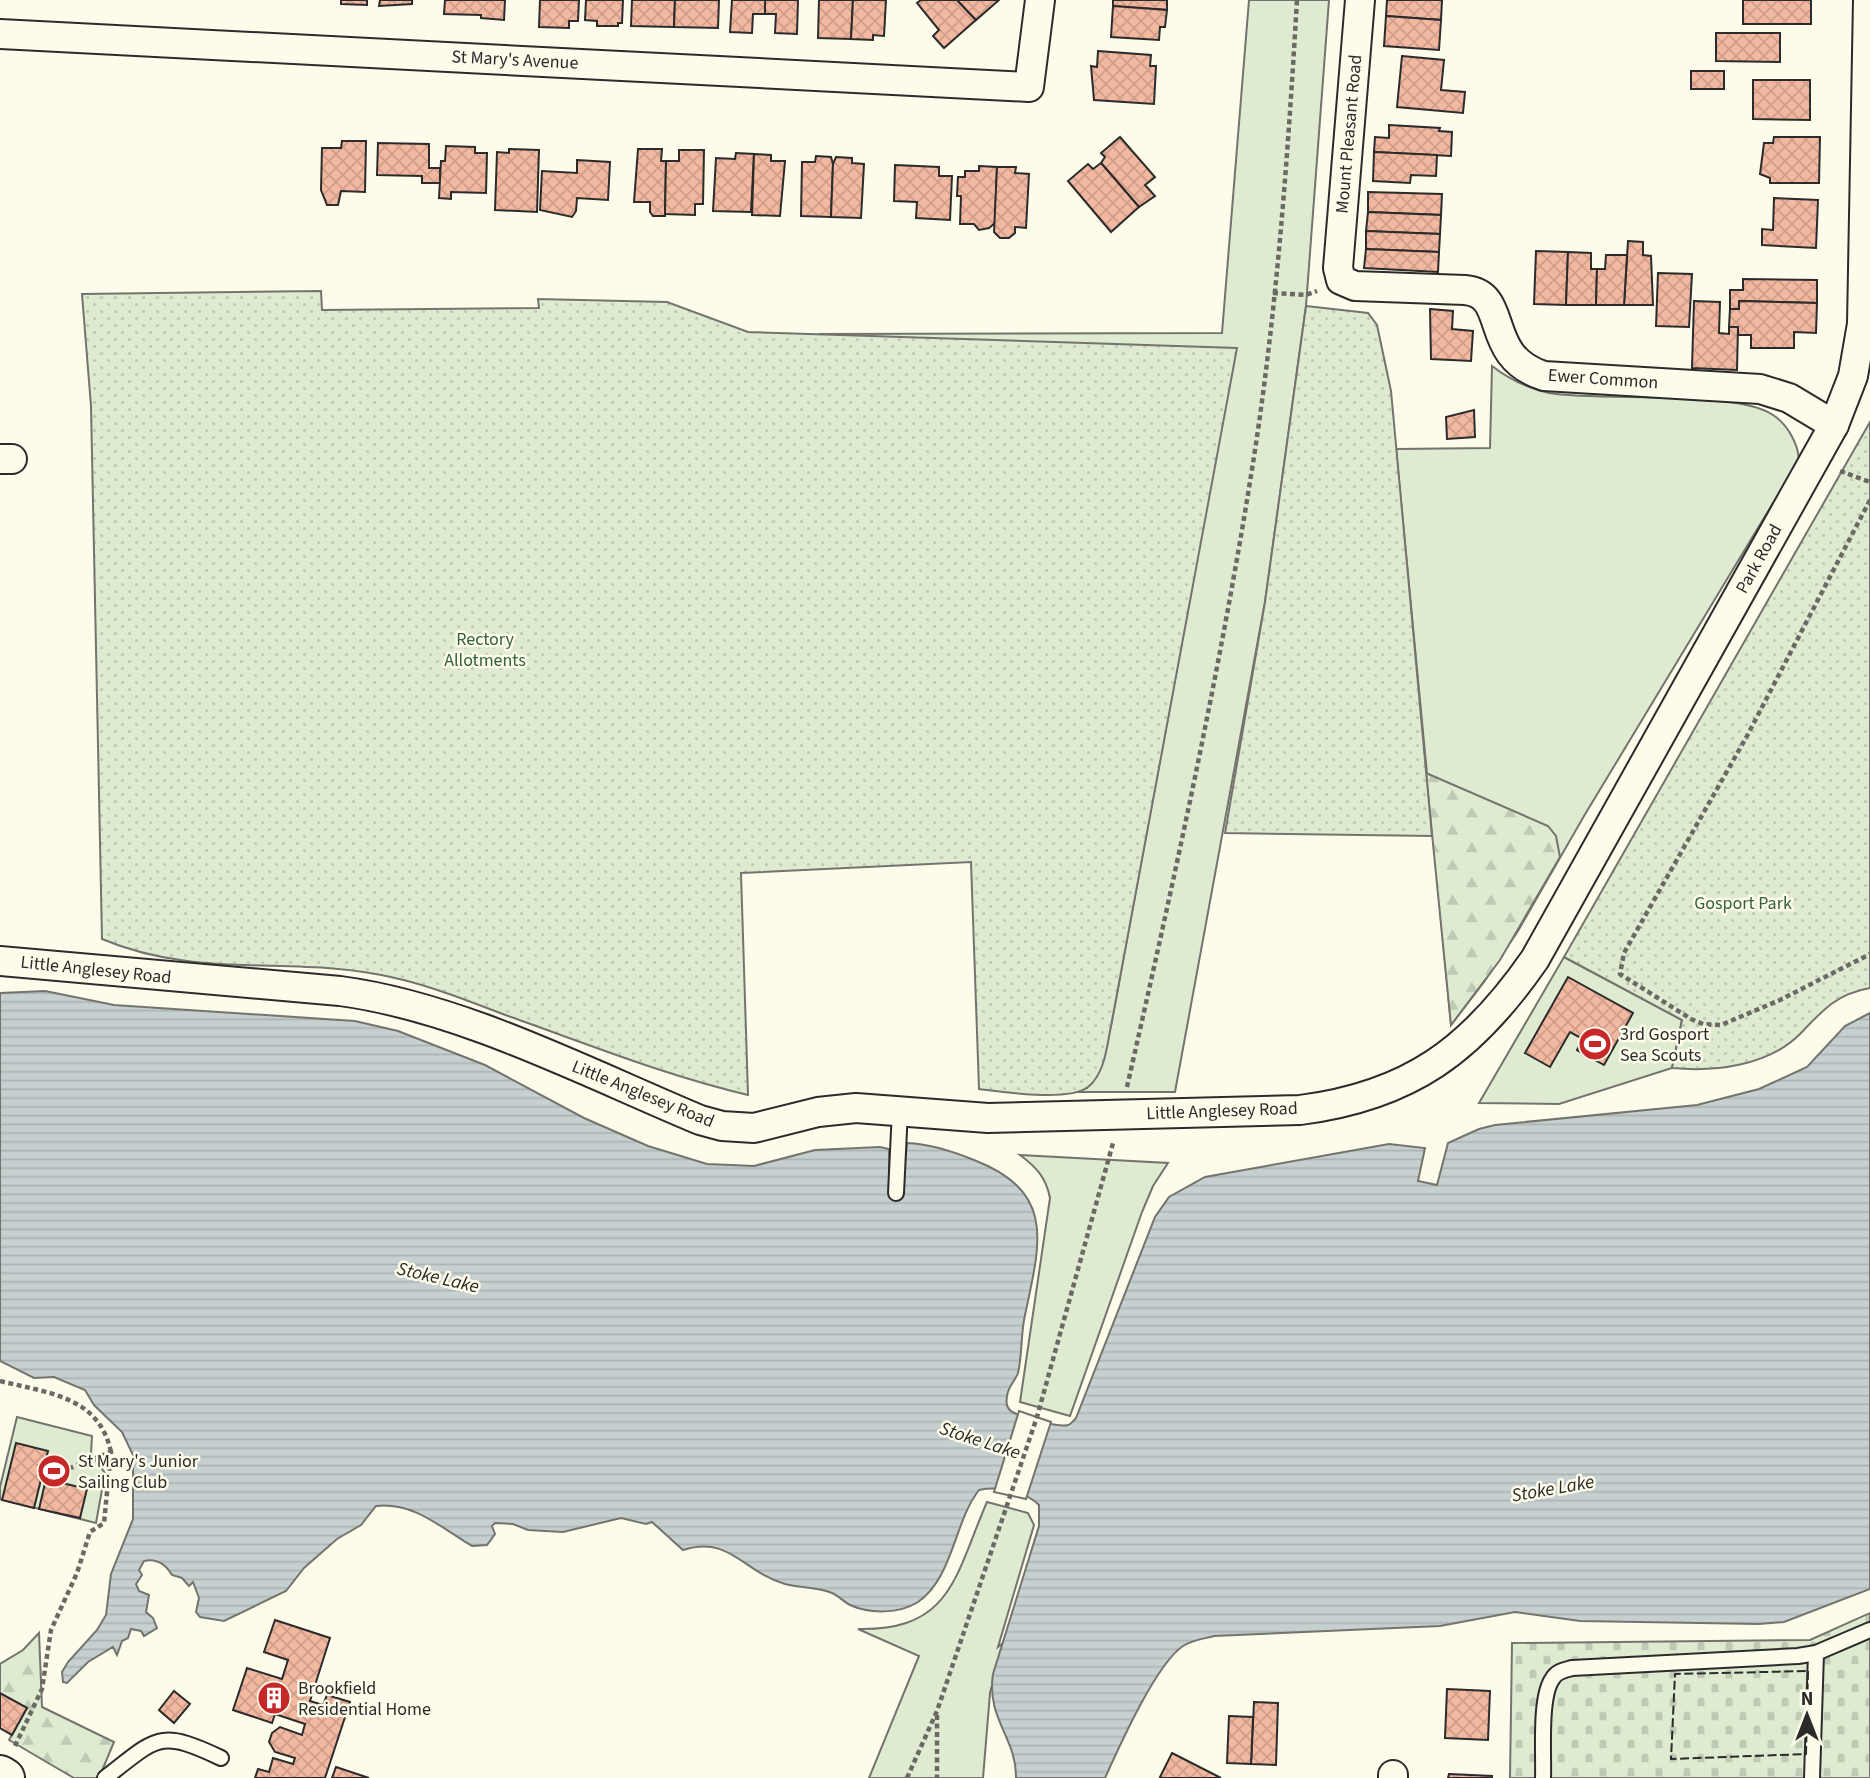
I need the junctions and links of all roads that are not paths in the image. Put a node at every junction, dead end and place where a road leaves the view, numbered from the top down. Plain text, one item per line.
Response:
1 (1040, 0) edge
2 (1360, 0) edge
3 (1868, 0) edge
4 (0, 34) edge
5 (1341, 275) joint
6 (1834, 425) junction
7 (0, 961) edge
8 (1451, 1051) joint
9 (900, 1110) junction
10 (895, 1194) dead end
11 (1870, 1630) edge
12 (1816, 1653) junction
13 (221, 1758) dead end
14 (0, 1775) edge
15 (5, 1778) edge
16 (105, 1778) edge
17 (1543, 1778) edge
18 (1812, 1778) edge

1 - 4 street, St Mary's Avenue
2 - 5 street, Mount Pleasant Road
3 - 6 street, Park Road
5 - 6 street, Ewer Common
6 - 8 street, Park Road
7 - 9 street, Little Anglesey Road
8 - 9 street, Little Anglesey Road
9 - 10 lane
11 - 12 lane
12 - 17 lane
12 - 18 lane
13 - 16 lane
14 - 15 street

